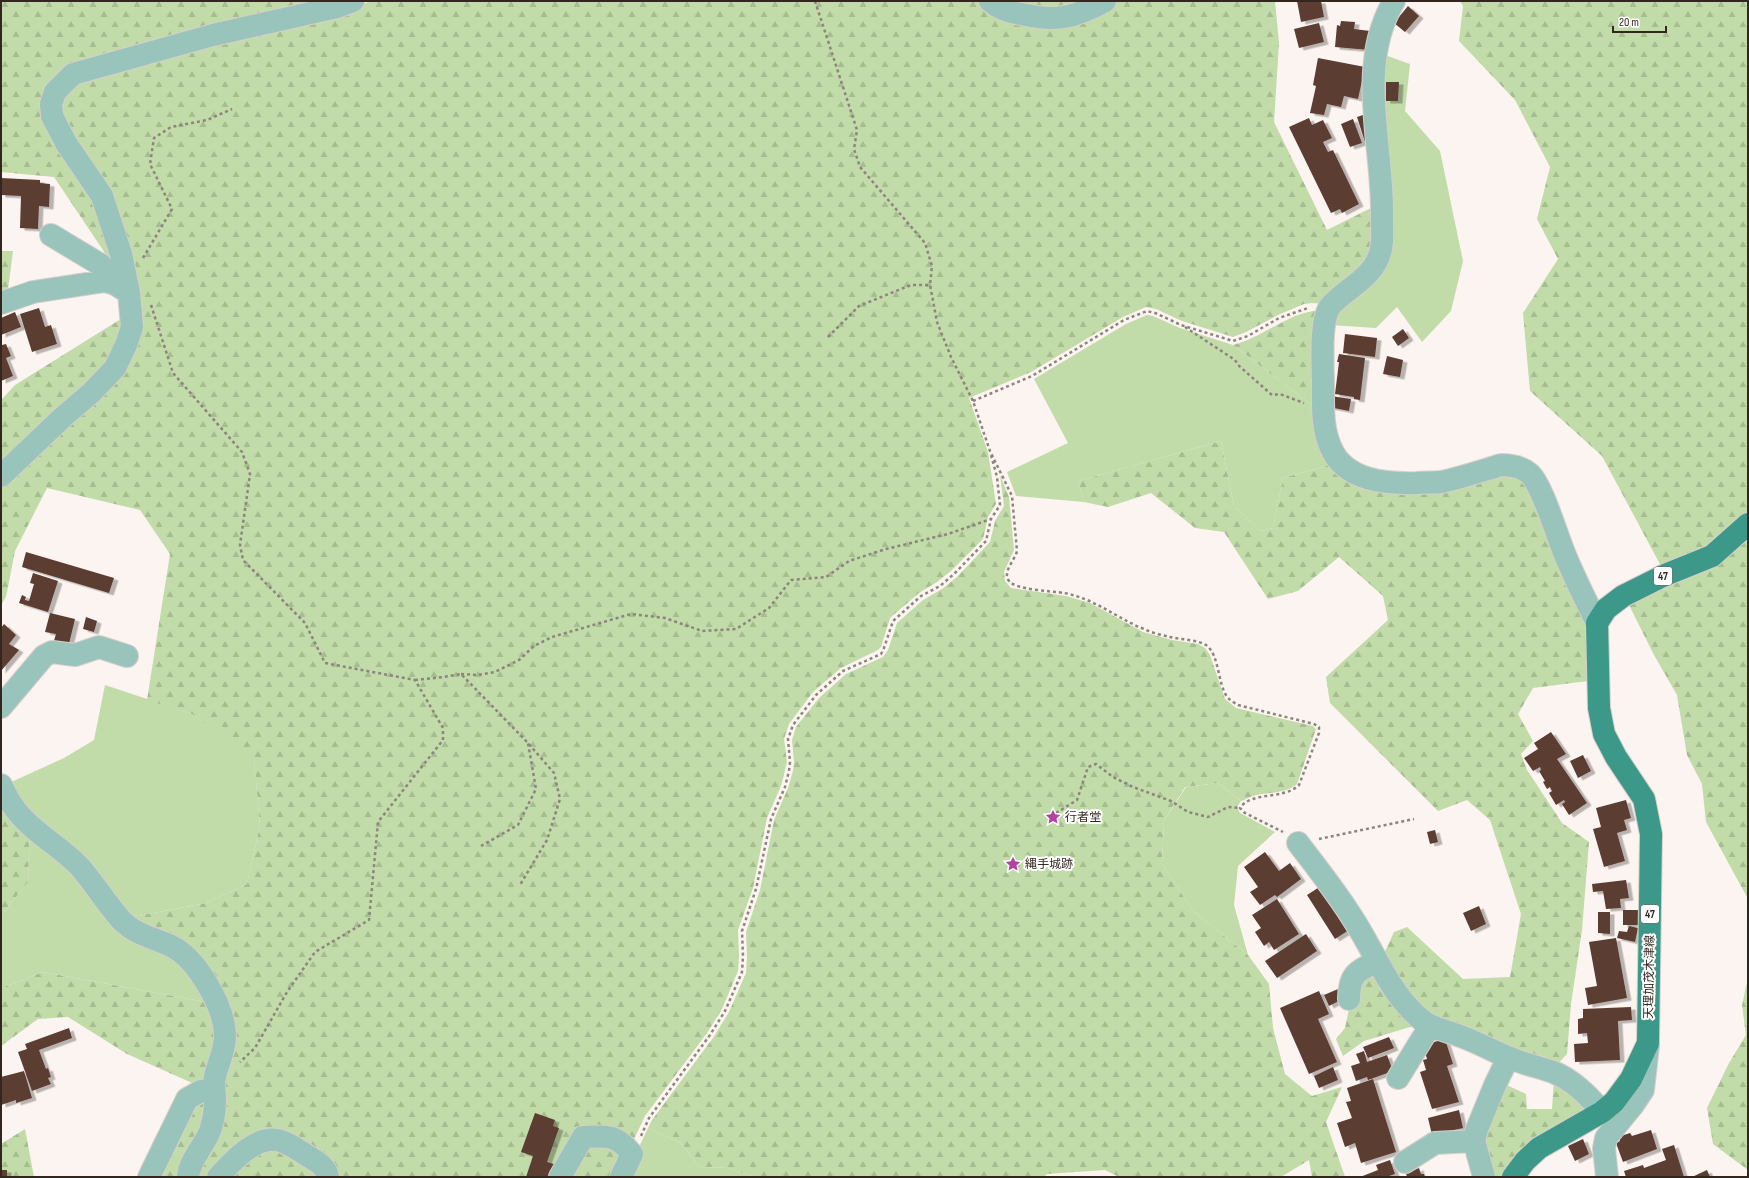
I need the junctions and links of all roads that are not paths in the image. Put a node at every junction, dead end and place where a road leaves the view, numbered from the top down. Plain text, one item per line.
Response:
1 (353, 1) edge
2 (990, 1) edge
3 (1105, 1) edge
4 (1394, 1) edge
5 (51, 235) dead end
6 (122, 288) junction
7 (1, 303) edge
8 (1, 476) edge
9 (1748, 524) edge
10 (1597, 624) junction
11 (128, 656) dead end
12 (1, 707) edge
13 (1, 785) edge
14 (1298, 843) road end
15 (1377, 962) junction
16 (1348, 999) dead end
17 (1430, 1026) junction
18 (1648, 1043) junction
19 (1508, 1058) junction
20 (1398, 1078) dead end
21 (213, 1090) junction
22 (1602, 1112) junction
23 (1474, 1141) junction
24 (1405, 1162) dead end
25 (148, 1177) edge
26 (188, 1177) edge
27 (218, 1177) edge
28 (328, 1177) edge
29 (560, 1177) edge
30 (621, 1177) edge
31 (1484, 1177) edge
32 (1513, 1177) edge
33 (1607, 1177) edge

1 - 6 street
2 - 3 street
4 - 10 street
5 - 6 street
6 - 7 street
6 - 8 street
9 - 10 main road, 47
10 - 18 main road, 天理加茂木津線 / 47
11 - 12 street
13 - 21 street
14 - 15 street
15 - 16 street
15 - 17 street
17 - 19 street
17 - 20 street
18 - 22 main road, 天理加茂木津線 / 47
18 - 33 street
19 - 22 street
19 - 23 street
21 - 25 street
21 - 26 street
22 - 32 main road, 天理加茂木津線 / 47
23 - 24 street
23 - 31 street
27 - 28 street
29 - 30 street

